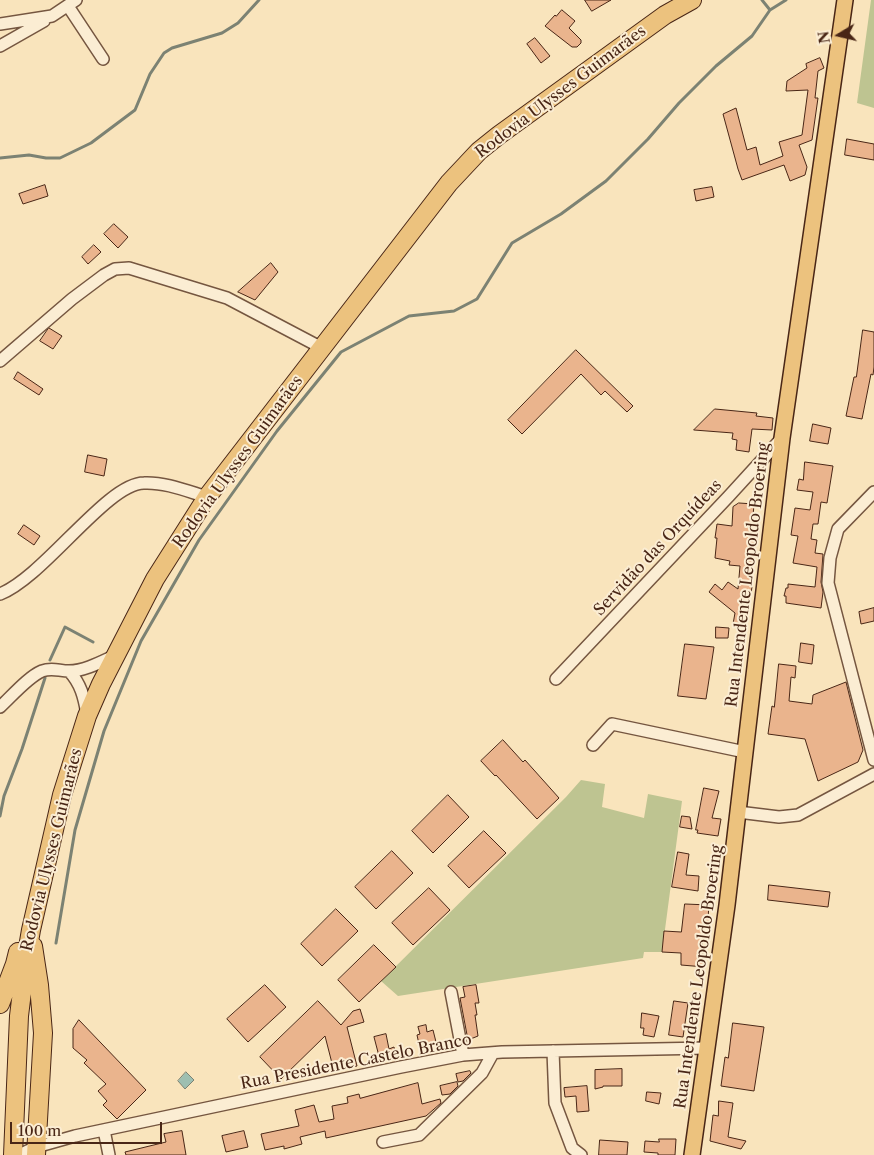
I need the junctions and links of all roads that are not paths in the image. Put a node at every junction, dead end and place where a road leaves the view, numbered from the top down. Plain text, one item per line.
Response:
1 (677, 0) edge
2 (692, 0) edge
3 (845, 0) edge
4 (72, 3) edge
5 (665, 15) junction
6 (52, 16) junction
7 (0, 24) edge
8 (0, 46) edge
9 (104, 59) dead end
10 (322, 348) junction
11 (0, 361) edge
12 (782, 438) junction
13 (874, 492) edge
14 (207, 497) junction
15 (0, 594) edge
16 (114, 656) junction
17 (69, 671) junction
18 (556, 679) dead end
19 (0, 707) edge
20 (87, 716) junction
21 (593, 745) dead end
22 (745, 752) junction
23 (874, 760) edge
24 (874, 774) edge
25 (738, 812) junction
26 (47, 862) junction
27 (31, 930) junction
28 (451, 992) dead end
29 (0, 1004) edge
30 (707, 1048) junction
31 (553, 1051) junction
32 (493, 1053) junction
33 (463, 1056) junction
34 (104, 1130) junction
35 (383, 1142) dead end
36 (15, 1151) edge
37 (36, 1151) edge
38 (109, 1155) edge
39 (581, 1155) edge
40 (692, 1155) edge

1 - 5 highway, Rodovia Ulysses Guimarães
2 - 5 highway, Rodovia Ulysses Guimarães
3 - 12 main road, Rua Intendente Leopoldo Broering
4 - 6 street
4 - 9 street
5 - 10 highway, Rodovia Ulysses Guimarães
6 - 7 street
6 - 8 street
10 - 11 street
10 - 14 highway, Rodovia Ulysses Guimarães
12 - 18 street, Servidão das Orquídeas
12 - 22 main road, Rua Intendente Leopoldo Broering
13 - 23 street
14 - 15 street
14 - 16 highway, Rodovia Ulysses Guimarães
16 - 17 street
16 - 20 highway, Rodovia Ulysses Guimarães
17 - 19 street
17 - 20 street
20 - 26 highway, Rodovia Ulysses Guimarães
21 - 22 street
22 - 25 main road, Rua Intendente Leopoldo Broering
24 - 25 street
25 - 30 main road, Rua Intendente Leopoldo Broering
26 - 27 highway, Rodovia Ulysses Guimarães
26 - 29 highway
27 - 36 highway, Rodovia Ulysses Guimarães
27 - 37 highway
28 - 33 street
30 - 31 street, Rua Presidente Castelo Branco
30 - 40 main road, Rua Intendente Leopoldo Broering
31 - 32 street, Rua Presidente Castelo Branco
31 - 39 street
32 - 33 street, Rua Presidente Castelo Branco
32 - 35 street
33 - 34 street, Rua Presidente Castelo Branco
34 - 37 street, Rua Presidente Castelo Branco
34 - 38 street
36 - 37 street, Rua Presidente Castelo Branco

